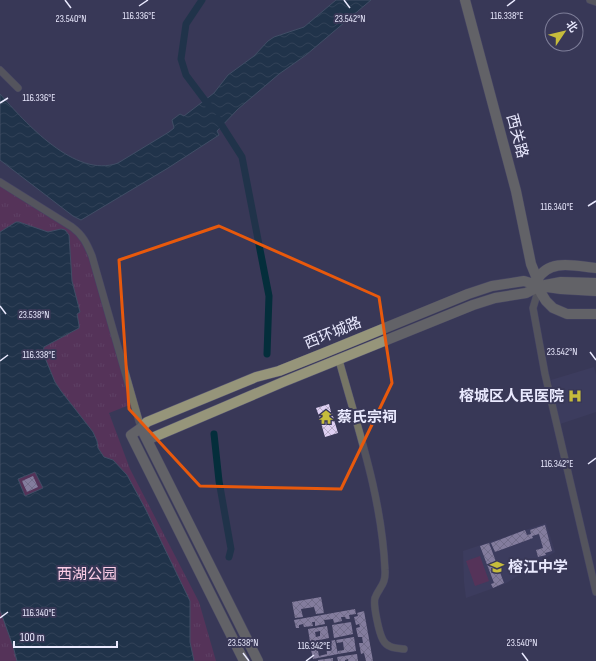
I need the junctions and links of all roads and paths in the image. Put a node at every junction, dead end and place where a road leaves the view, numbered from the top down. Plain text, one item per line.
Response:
1 (465, 0) edge
2 (590, 0) edge
3 (596, 2) edge
4 (0, 70) edge
5 (18, 88) dead end
6 (0, 182) edge
7 (596, 268) edge
8 (539, 283) junction
9 (596, 283) edge
10 (596, 290) edge
11 (596, 314) edge
12 (339, 360) junction
13 (141, 428) junction
14 (147, 440) junction
15 (596, 592) edge
16 (404, 649) dead end
17 (244, 661) edge
18 (258, 661) edge

1 - 8 main road, 西关路
2 - 3 street
4 - 5 street
6 - 13 street
7 - 8 main road
8 - 9 main road, 西环城路
8 - 10 main road, 西环城路
8 - 11 main road, 西关路
8 - 12 main road, 西环城路
8 - 13 main road, 西环城路
8 - 15 street
12 - 14 main road, 西环城路
12 - 16 street
13 - 14 main road
13 - 17 main road, 西环城路
14 - 18 main road

